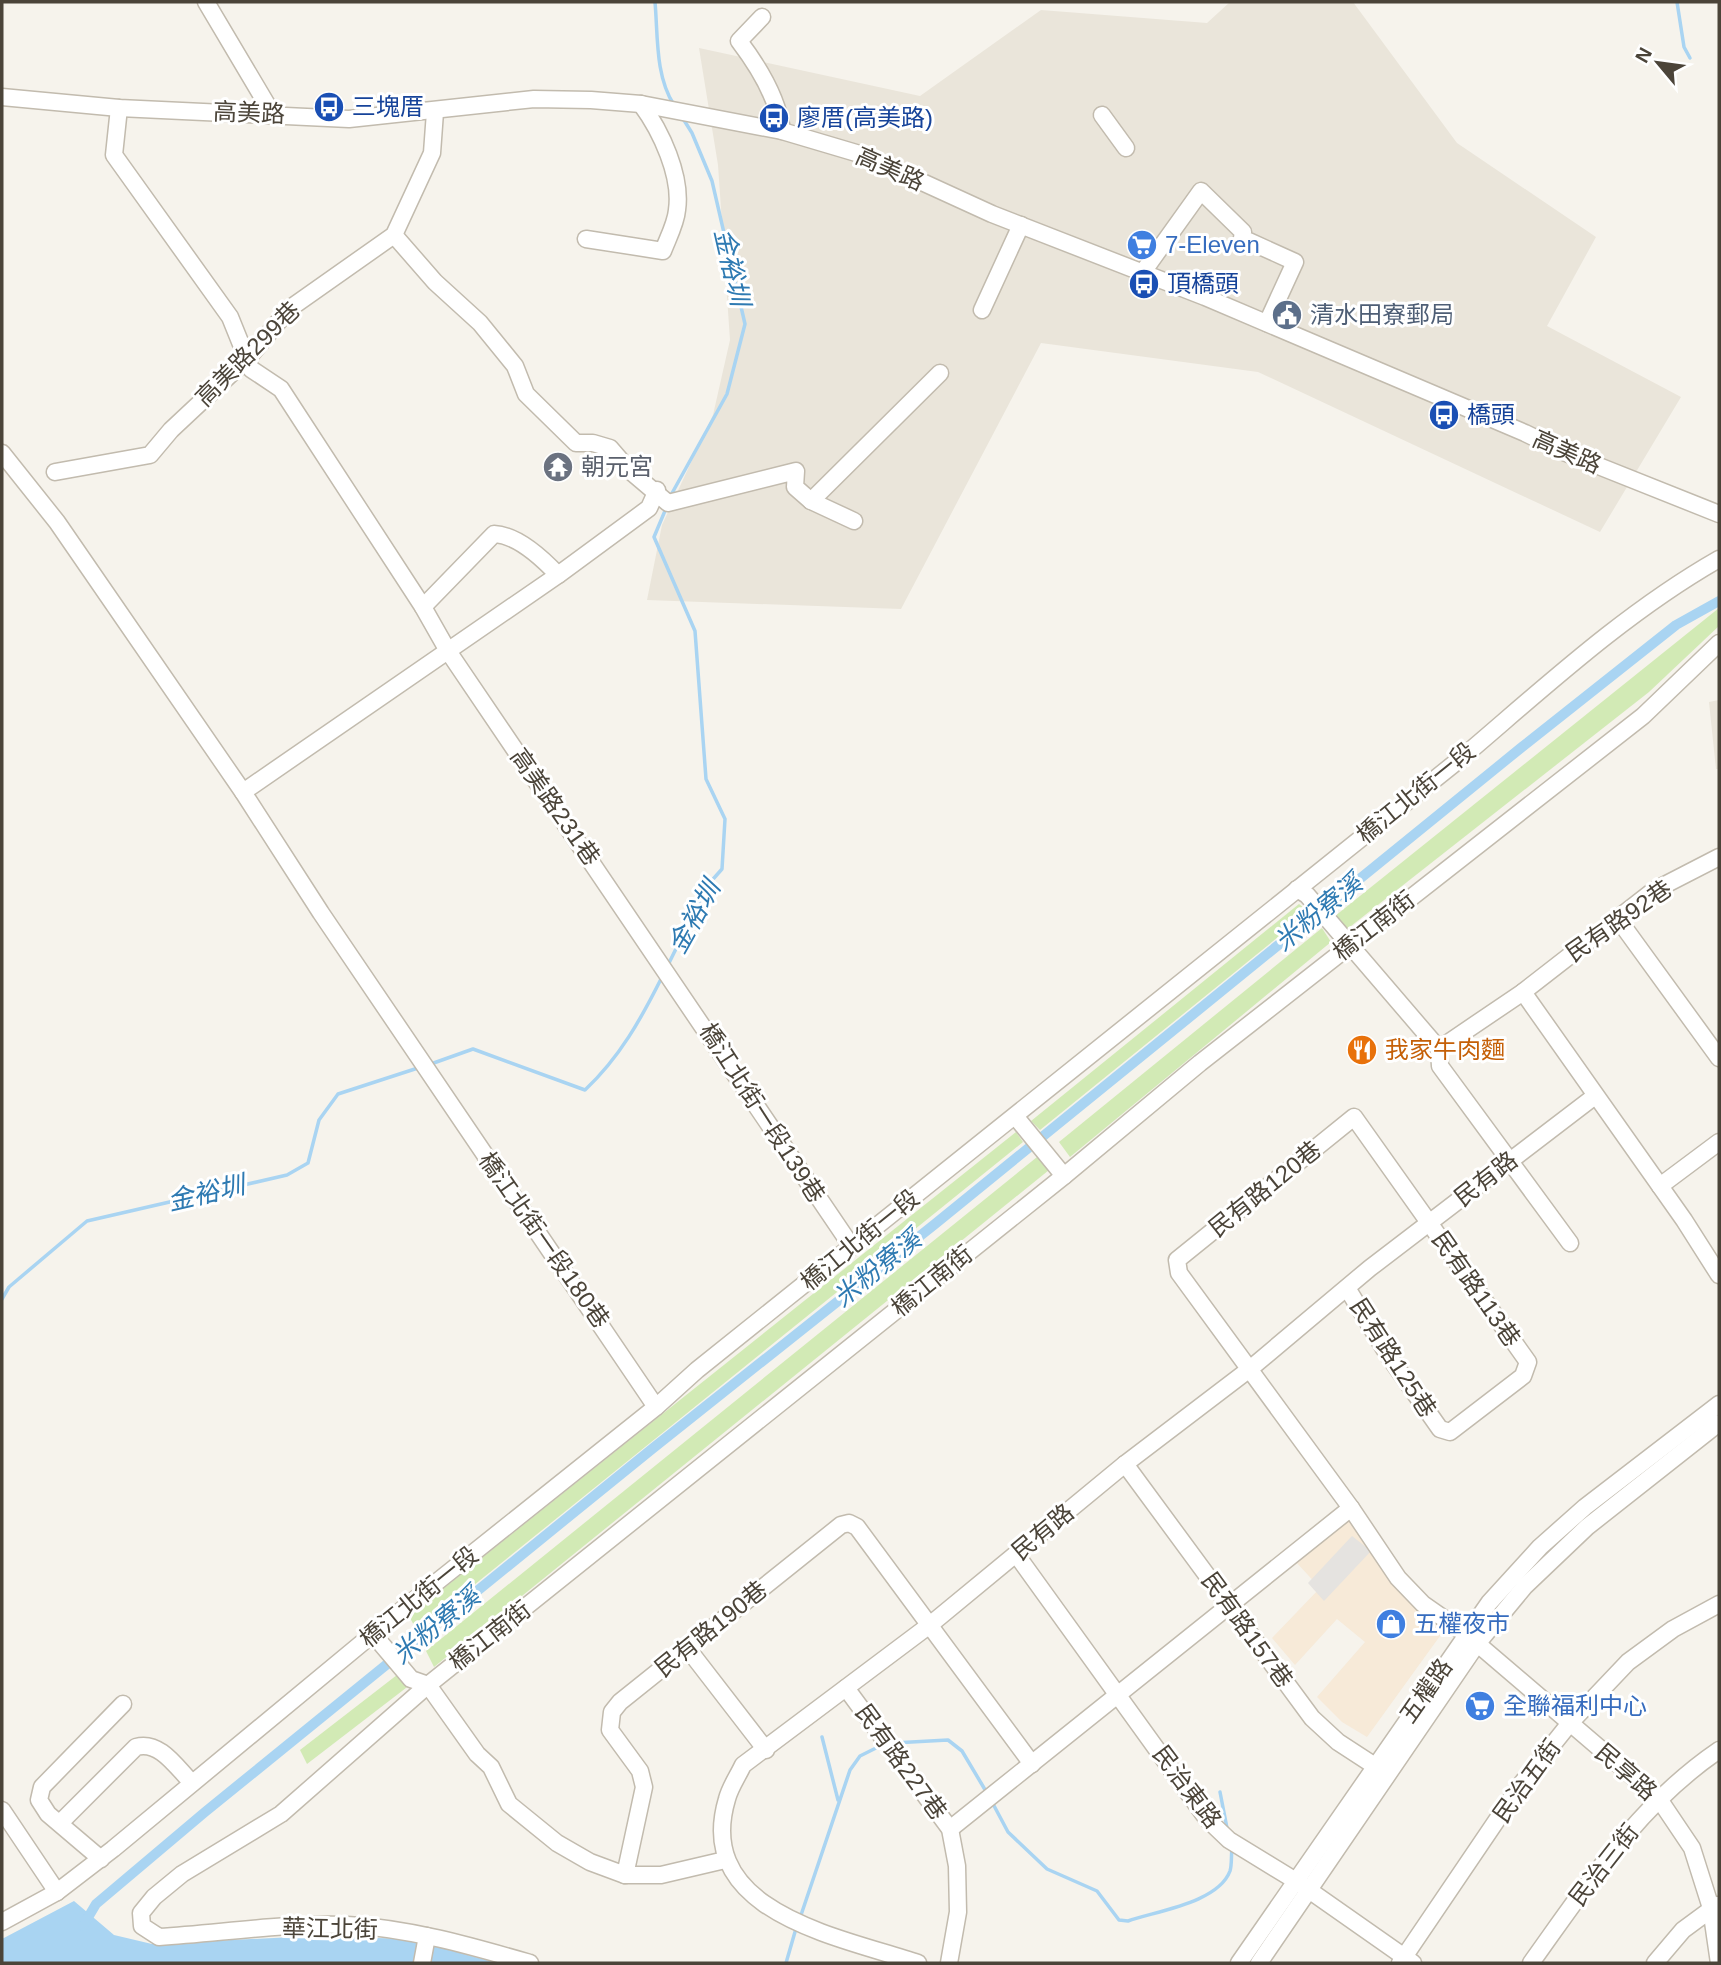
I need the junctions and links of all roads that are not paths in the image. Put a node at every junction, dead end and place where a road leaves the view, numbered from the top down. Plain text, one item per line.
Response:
1 (206, 2) edge
2 (762, 17) dead end
3 (7, 98) edge
4 (641, 104) junction
5 (119, 108) junction
6 (2, 111) edge
7 (435, 112) junction
8 (272, 113) junction
9 (1102, 115) dead end
10 (782, 131) junction
11 (1126, 148) dead end
12 (1021, 225) junction
13 (394, 235) junction
14 (586, 239) dead end
15 (1143, 272) junction
16 (982, 310) dead end
17 (1267, 323) junction
18 (248, 358) junction
19 (940, 373) dead end
20 (2, 453) edge
21 (55, 472) dead end
22 (657, 491) junction
23 (811, 501) junction
24 (1719, 514) edge
25 (854, 521) dead end
26 (1719, 559) edge
27 (558, 575) junction
28 (423, 607) junction
29 (1719, 642) edge
30 (448, 651) junction
31 (243, 792) junction
32 (1719, 857) edge
33 (1303, 894) junction
34 (1618, 919) junction
35 (1348, 946) junction
36 (673, 979) joint
37 (1523, 992) junction
38 (1440, 1049) junction
39 (1719, 1058) edge
40 (1595, 1096) junction
41 (1019, 1121) junction
42 (1719, 1142) edge
43 (1510, 1160) junction
44 (1064, 1176) junction
45 (1660, 1186) junction
46 (1430, 1223) junction
47 (1570, 1243) dead end
48 (852, 1247) junction
49 (1719, 1275) edge
50 (1347, 1287) junction
51 (1251, 1367) junction
52 (1719, 1404) edge
53 (656, 1407) junction
54 (1696, 1419) junction
55 (1718, 1427) edge
56 (1440, 1429) joint
57 (1125, 1464) junction
58 (1352, 1507) junction
59 (1016, 1554) junction
60 (1719, 1604) edge
61 (1230, 1605) junction
62 (930, 1624) junction
63 (1471, 1639) junction
64 (377, 1640) junction
65 (688, 1649) junction
66 (428, 1685) junction
67 (846, 1688) junction
68 (1120, 1695) junction
69 (123, 1704) dead end
70 (1570, 1723) junction
71 (766, 1750) junction
72 (1719, 1750) edge
73 (1032, 1764) junction
74 (1374, 1766) junction
75 (1390, 1775) junction
76 (192, 1783) junction
77 (1659, 1799) junction
78 (2, 1810) edge
79 (60, 1823) junction
80 (950, 1829) junction
81 (101, 1859) junction
82 (725, 1860) junction
83 (625, 1875) junction
84 (1303, 1886) junction
85 (57, 1892) junction
86 (1715, 1906) edge
87 (141, 1913) joint
88 (2, 1922) edge
89 (426, 1939) junction
90 (1405, 1961) edge
91 (422, 1963) edge
92 (530, 1963) edge
93 (918, 1963) edge
94 (949, 1963) edge
95 (1239, 1963) edge
96 (1258, 1963) edge
97 (1531, 1963) edge
98 (1655, 1963) edge
99 (1719, 1963) edge

1 - 8 street
2 - 10 street
3 - 5 street, 高美路
3 - 6 street
4 - 7 street, 高美路
4 - 10 street, 高美路
4 - 14 street
5 - 8 street, 高美路
5 - 18 street, 高美路231巷
7 - 8 street, 高美路
7 - 13 street, 高美路299巷
9 - 11 street
10 - 12 street, 高美路
12 - 15 street, 高美路
12 - 16 street
13 - 18 street, 高美路299巷
13 - 22 street
15 - 17 street, 高美路
15 - 17 street
17 - 24 street, 高美路
18 - 21 street, 高美路299巷
18 - 28 street, 高美路231巷
19 - 23 street
20 - 31 street, 橋江北街一段180巷
22 - 23 street
22 - 27 street
23 - 25 street
26 - 33 street, 橋江北街一段
27 - 28 street
27 - 30 street
28 - 30 street, 高美路231巷
29 - 35 street, 橋江南街
30 - 31 street
30 - 36 street, 高美路231巷
31 - 53 street, 橋江北街一段180巷
32 - 34 street, 民有路92巷
33 - 35 street
33 - 41 street, 橋江北街一段
34 - 37 street, 民有路92巷
34 - 39 street
35 - 38 street
35 - 44 street, 橋江南街
36 - 48 street, 橋江北街一段139巷
37 - 38 street, 民有路92巷
37 - 40 street
38 - 43 street
40 - 43 street, 民有路
40 - 45 street
41 - 44 street
41 - 48 street, 橋江北街一段
42 - 45 street
43 - 46 street, 民有路
43 - 47 street
44 - 66 street, 橋江南街
45 - 49 street
46 - 50 street, 民有路
46 - 51 street, 民有路120巷
46 - 56 street, 民有路113巷
48 - 53 street, 橋江北街一段
50 - 51 street, 民有路
50 - 56 street, 民有路125巷
51 - 57 street, 民有路
51 - 58 street, 民享路
52 - 54 street, 五權路
53 - 64 street, 橋江北街一段
54 - 55 street
54 - 63 street, 五權路
55 - 63 street, 五權路
57 - 59 street, 民有路
57 - 61 street, 民有路157巷
58 - 61 street
58 - 63 street, 民享路
59 - 62 street, 民有路
59 - 68 street, 民治東路
60 - 70 street, 民治五街
61 - 68 street
61 - 74 street, 民有路157巷
62 - 65 street, 民有路190巷
62 - 67 street, 民有路
62 - 73 street
63 - 70 street, 民享路
63 - 74 street, 五權路
63 - 75 street, 五權路
64 - 66 street
64 - 76 street, 橋江北街一段
65 - 71 street
65 - 83 street, 民有路190巷
66 - 83 street
66 - 87 street, 橋江南街
67 - 71 street, 民有路
67 - 80 street, 民有路227巷
68 - 73 street
68 - 84 street, 民治東路
69 - 79 street
70 - 77 street, 民享路
70 - 90 street, 民治五街
71 - 82 street, 民有路
72 - 77 street, 民治三街
73 - 80 street
74 - 75 street, 民有路157巷
74 - 84 street, 五權路
75 - 84 street, 五權路
76 - 79 street
76 - 81 street, 橋江北街一段
77 - 86 street, 民享路
77 - 97 street, 民治三街
78 - 85 street
79 - 81 street
80 - 94 street, 民有路227巷
81 - 85 street, 橋江北街一段
82 - 83 street
82 - 93 street
84 - 90 street, 民治東路
84 - 95 street, 五權路
84 - 96 street, 五權路
85 - 88 street, 橋江北街一段
86 - 98 street
86 - 99 street, 民享路
87 - 89 street, 華江北街
89 - 91 street
89 - 92 street, 華江北街

